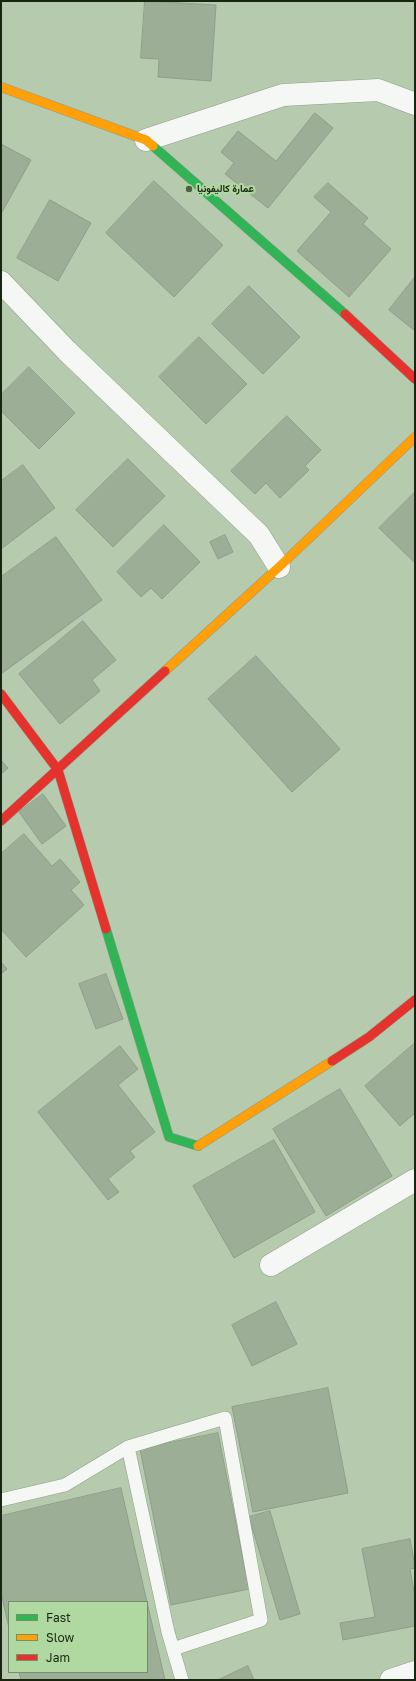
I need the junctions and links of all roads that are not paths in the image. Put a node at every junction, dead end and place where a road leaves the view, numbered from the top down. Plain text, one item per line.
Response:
1 (1, 87) edge
2 (415, 104) edge
3 (146, 140) junction
4 (1, 282) edge
5 (415, 379) edge
6 (415, 437) edge
7 (279, 567) junction
8 (1, 694) edge
9 (58, 770) junction
10 (1, 821) edge
11 (415, 1000) edge
12 (415, 1180) edge
13 (271, 1265) dead end
14 (128, 1447) junction
15 (1, 1500) edge
16 (173, 1649) junction
17 (415, 1672) edge
18 (182, 1680) edge
19 (391, 1680) edge

1 - 3 street
2 - 3 street
3 - 5 street
4 - 7 street
6 - 7 street
7 - 9 street
8 - 9 street
9 - 10 street
9 - 11 street
12 - 13 street
14 - 15 lane
14 - 16 lane
14 - 16 lane
16 - 18 lane
17 - 19 street

